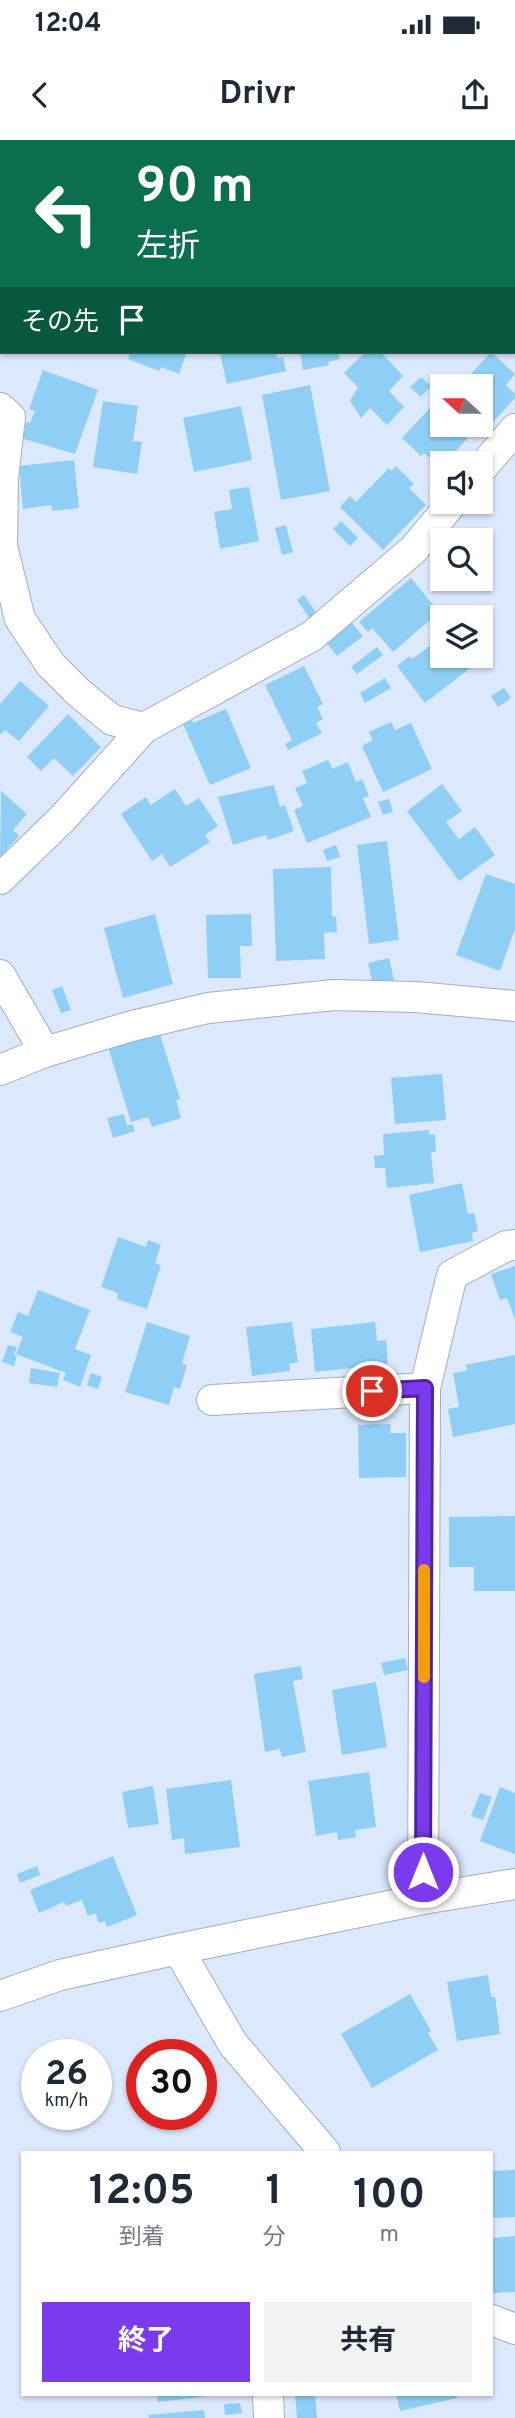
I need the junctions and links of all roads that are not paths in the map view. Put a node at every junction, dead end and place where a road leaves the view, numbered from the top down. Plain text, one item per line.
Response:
1 (0, 408) edge
2 (515, 429) edge
3 (493, 455) edge
4 (443, 514) edge
5 (144, 728) junction
6 (0, 879) edge
7 (0, 975) edge
8 (515, 1006) edge
9 (45, 1052) junction
10 (0, 1070) edge
11 (515, 1245) edge
12 (425, 1388) junction
13 (212, 1400) dead end
14 (515, 1884) edge
15 (423, 1899) junction
16 (178, 1950) junction
17 (0, 1996) edge
18 (324, 2151) edge
19 (493, 2320) edge
20 (515, 2329) edge
21 (268, 2396) edge
22 (269, 2418) edge

1 - 5 street
2 - 3 street
4 - 5 street
5 - 6 street
7 - 9 street
8 - 9 street
9 - 10 street
11 - 12 street
12 - 13 street
12 - 15 street
14 - 15 street
15 - 16 street
16 - 17 street
16 - 18 street
19 - 20 street
21 - 22 street

